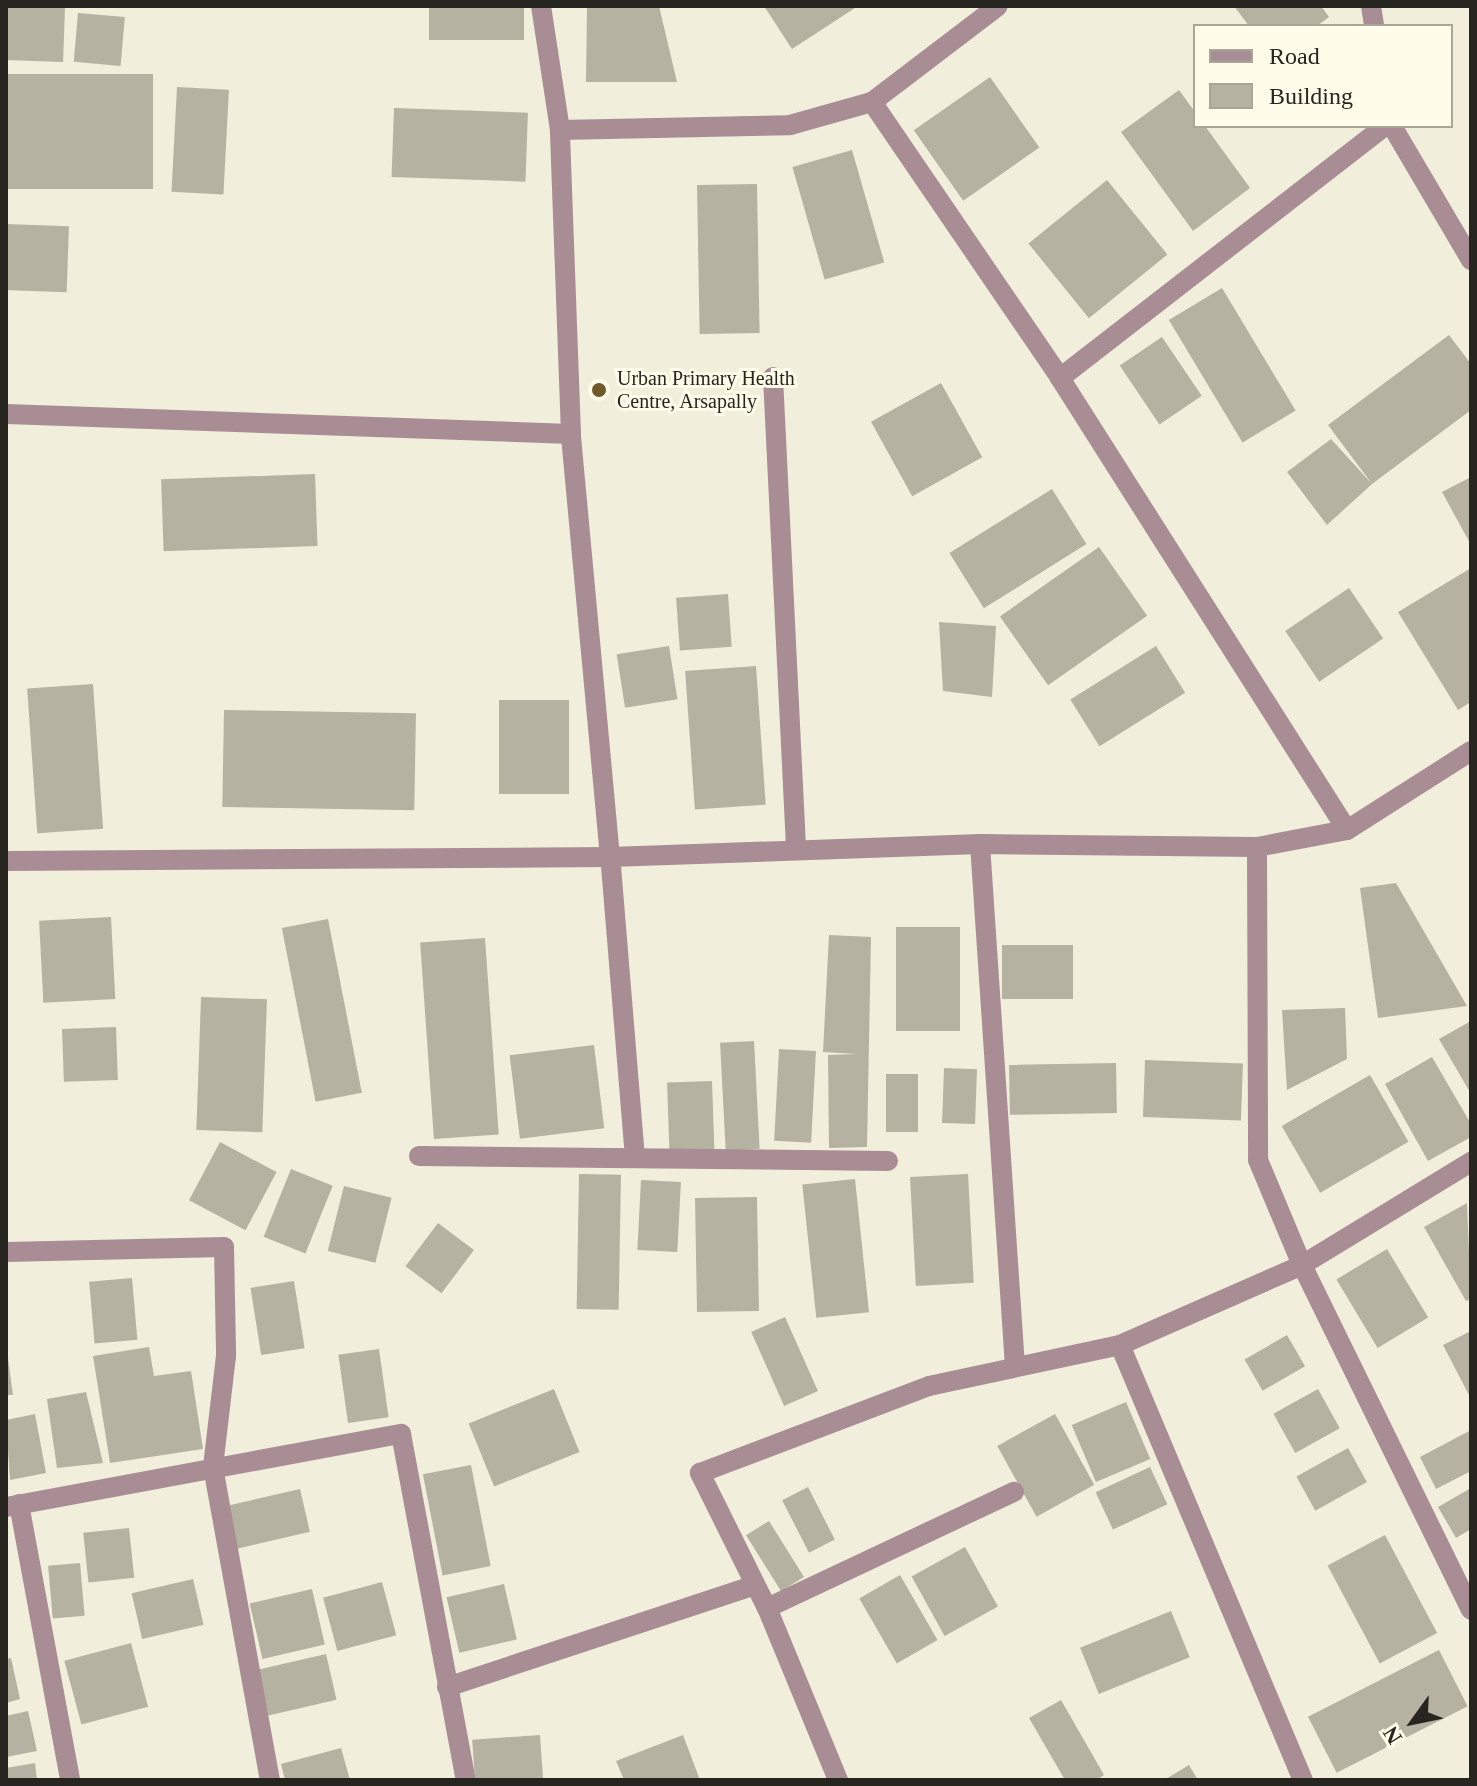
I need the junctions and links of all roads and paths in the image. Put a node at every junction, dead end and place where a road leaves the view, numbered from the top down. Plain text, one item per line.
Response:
1 (541, 6) edge
2 (998, 6) edge
3 (872, 102) junction
4 (1382, 128) edge
5 (1393, 128) edge
6 (560, 130) junction
7 (1471, 260) edge
8 (773, 377) dead end
9 (1060, 378) junction
10 (6, 414) edge
11 (571, 434) junction
12 (1471, 751) edge
13 (1347, 830) junction
14 (980, 844) junction
15 (1257, 847) junction
16 (796, 848) junction
17 (610, 857) junction
18 (6, 861) edge
19 (419, 1156) dead end
20 (635, 1158) junction
21 (888, 1161) dead end
22 (1471, 1162) edge
23 (6, 1252) edge
24 (1302, 1265) junction
25 (1120, 1345) junction
26 (1015, 1367) junction
27 (213, 1467) junction
28 (1014, 1492) dead end
29 (13, 1506) edge
30 (755, 1585) junction
31 (767, 1608) junction
32 (1471, 1610) edge
33 (447, 1687) junction
34 (70, 1780) edge
35 (270, 1780) edge
36 (466, 1780) edge
37 (838, 1780) edge
38 (1303, 1780) edge

1 - 6 street
2 - 3 street
3 - 6 street
3 - 9 street
4 - 9 street
5 - 7 street
6 - 11 street
8 - 16 street
9 - 13 street
10 - 11 street
11 - 17 street
12 - 13 street
13 - 15 street
14 - 15 street
14 - 16 street
14 - 26 street
15 - 24 street
16 - 17 street
17 - 18 street
17 - 20 street
19 - 20 street
20 - 21 street
22 - 24 street
23 - 27 street
24 - 25 street
24 - 32 street
25 - 26 street
25 - 38 street
26 - 30 street
27 - 29 street
27 - 33 street
27 - 35 street
28 - 31 street
29 - 34 street
30 - 31 street
30 - 33 street
31 - 37 street
33 - 36 street

